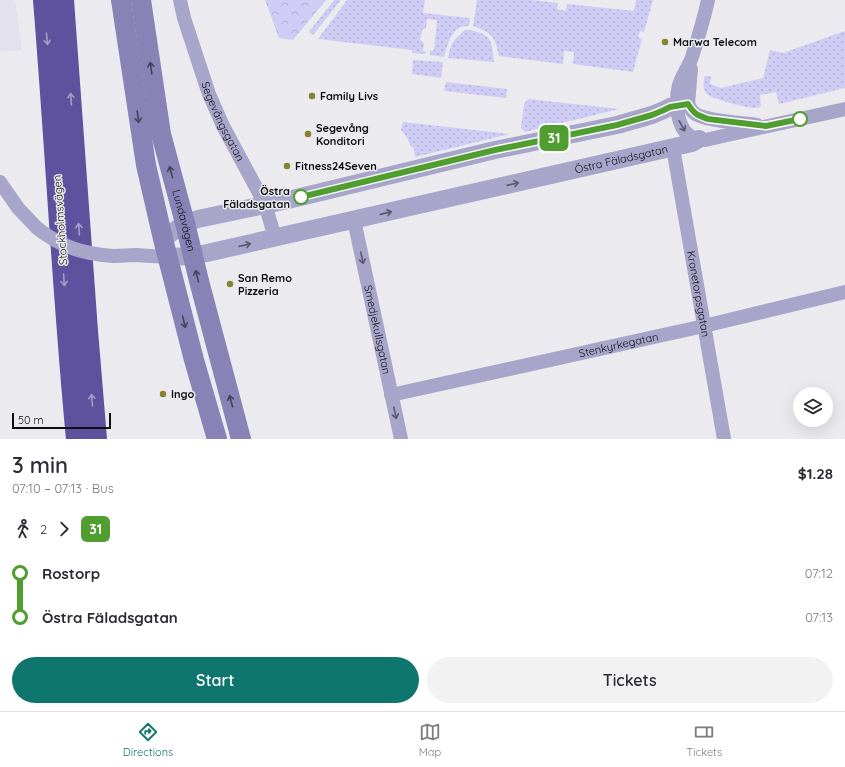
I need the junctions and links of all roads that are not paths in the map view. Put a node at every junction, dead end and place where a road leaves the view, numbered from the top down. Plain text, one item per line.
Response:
1 (44, 0) edge
2 (63, 0) edge
3 (121, 0) edge
4 (141, 0) edge
5 (180, 0) edge
6 (708, 0) edge
7 (682, 105) junction
8 (845, 109) edge
9 (706, 118) junction
10 (766, 126) junction
11 (699, 139) junction
12 (673, 148) junction
13 (0, 182) edge
14 (265, 204) junction
15 (354, 220) junction
16 (185, 223) junction
17 (275, 238) junction
18 (165, 248) junction
19 (192, 256) junction
20 (845, 292) edge
21 (704, 326) junction
22 (391, 395) junction
23 (77, 439) edge
24 (96, 439) edge
25 (218, 439) edge
26 (241, 439) edge
27 (401, 439) edge
28 (724, 439) edge

1 -> 23 highway, Stockholmsvägen
24 -> 2 highway, Stockholmsvägen
3 -> 18 main road
16 -> 4 main road, Lundavägen
5 - 14 street, Segevångsgatan
6 - 7 street
7 - 9 street, Östra Fäladsgatan
7 -> 11 street
7 - 14 street
8 - 10 street, Östra Fäladsgatan
9 - 10 street, Östra Fäladsgatan
9 - 11 street
10 - 11 street, Östra Fäladsgatan
11 - 12 street, Östra Fäladsgatan
15 -> 12 street, Östra Fäladsgatan
12 - 21 street, Kronetorpsgatan
13 - 18 street, bridge
14 - 16 street
14 - 17 street, Segevångsgatan
15 - 17 street, Östra Fäladsgatan
15 -> 22 street, Smedjekullsgatan
16 - 18 street
16 - 19 main road, Lundavägen
19 -> 17 street, Östra Fäladsgatan
18 - 19 street, Östra Fäladsgatan
18 -> 25 main road
26 -> 19 main road, Lundavägen
20 - 21 street, Stenkyrkegatan
21 - 22 street, Stenkyrkegatan
21 - 28 street, Kronetorpsgatan
22 -> 27 street, Smedjekullsgatan

